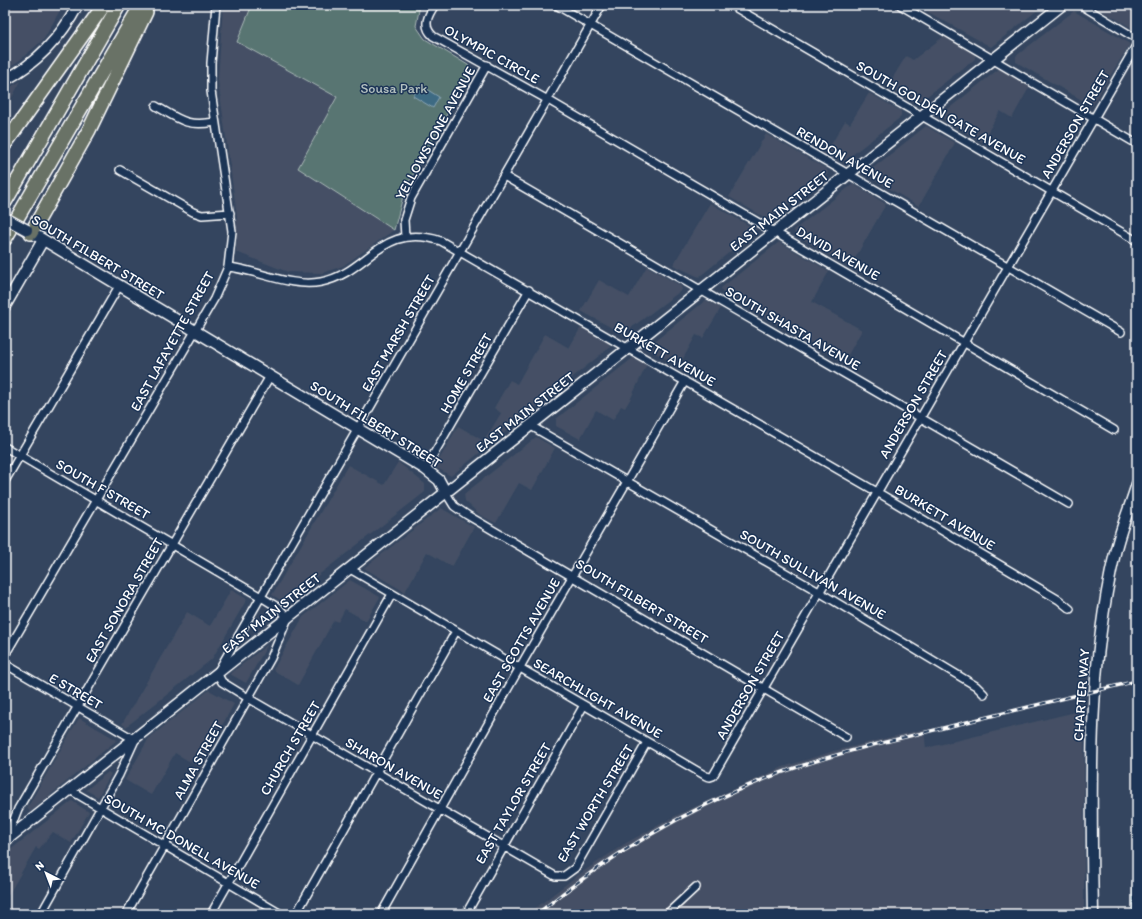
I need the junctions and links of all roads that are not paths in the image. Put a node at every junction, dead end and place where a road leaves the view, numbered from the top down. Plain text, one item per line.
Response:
1 (78, 5) edge
2 (104, 5) edge
3 (119, 5) edge
4 (141, 5) edge
5 (150, 5) edge
6 (216, 5) edge
7 (435, 5) edge
8 (556, 5) edge
9 (602, 5) edge
10 (731, 5) edge
11 (900, 5) edge
12 (1062, 5) edge
13 (1081, 5) edge
14 (591, 24) junction
15 (1137, 39) edge
16 (1137, 44) edge
17 (994, 58) junction
18 (487, 65) junction
19 (5, 80) edge
20 (548, 100) junction
21 (156, 106) dead end
22 (922, 116) junction
23 (1094, 119) junction
24 (215, 122) junction
25 (5, 144) edge
26 (1137, 144) edge
27 (120, 170) dead end
28 (849, 174) junction
29 (504, 176) junction
30 (1051, 191) junction
31 (5, 202) edge
32 (230, 213) junction
33 (5, 218) edge
34 (29, 232) junction
35 (776, 232) junction
36 (405, 237) junction
37 (5, 239) edge
38 (43, 240) junction
39 (1137, 241) edge
40 (461, 251) junction
41 (1008, 266) junction
42 (228, 267) junction
43 (119, 286) junction
44 (529, 290) junction
45 (702, 290) junction
46 (5, 306) edge
47 (195, 331) junction
48 (1121, 332) dead end
49 (964, 342) junction
50 (629, 348) junction
51 (270, 376) junction
52 (685, 380) junction
53 (921, 417) junction
54 (531, 426) junction
55 (358, 429) junction
56 (1114, 430) dead end
57 (5, 447) edge
58 (20, 456) junction
59 (425, 469) junction
60 (5, 481) edge
61 (627, 481) junction
62 (1137, 484) edge
63 (877, 492) junction
64 (446, 493) junction
65 (96, 500) junction
66 (1069, 504) dead end
67 (172, 544) junction
68 (350, 568) junction
69 (572, 576) junction
70 (819, 592) junction
71 (392, 594) junction
72 (261, 597) junction
73 (1070, 609) dead end
74 (288, 618) junction
75 (456, 631) junction
76 (5, 655) edge
77 (5, 664) edge
78 (520, 668) junction
79 (217, 673) junction
80 (763, 689) junction
81 (984, 694) dead end
82 (248, 698) junction
83 (584, 705) junction
84 (77, 706) junction
85 (312, 736) junction
86 (846, 737) dead end
87 (135, 740) junction
88 (647, 742) junction
89 (376, 772) junction
90 (710, 777) joint
91 (70, 790) junction
92 (101, 809) junction
93 (440, 810) junction
94 (6, 841) edge
95 (164, 846) junction
96 (504, 847) junction
97 (564, 876) joint
98 (228, 883) junction
99 (696, 887) dead end
100 (41, 914) edge
101 (126, 914) edge
102 (211, 914) edge
103 (281, 914) edge
104 (296, 914) edge
105 (381, 914) edge
106 (466, 914) edge
107 (667, 914) edge
108 (1092, 914) edge

1 - 19 main road
2 - 25 highway
3 - 31 highway
4 - 37 highway
5 - 34 highway
6 - 24 street, EAST LAFAYETTE STREET
7 - 18 street, OLYMPIC CIRCLE
8 - 14 street, RENDON AVENUE
9 - 14 street, EAST MARSH STREET
10 - 22 street, SOUTH GOLDEN GATE AVENUE
11 - 17 street
12 - 17 main road, EAST MAIN STREET
13 - 15 street
14 - 20 street, EAST MARSH STREET
14 - 28 street, RENDON AVENUE
16 - 23 street, ANDERSON STREET
17 - 22 main road, EAST MAIN STREET
17 - 23 street
18 - 20 street, OLYMPIC CIRCLE
18 - 36 street, YELLOWSTONE AVENUE
20 - 29 street, EAST MARSH STREET
20 - 35 street, DAVID AVENUE
21 - 24 street
22 - 28 main road, EAST MAIN STREET
22 - 30 street, SOUTH GOLDEN GATE AVENUE
23 - 26 street
23 - 30 street, ANDERSON STREET
24 - 32 street, EAST LAFAYETTE STREET
27 - 32 street
28 - 35 main road, EAST MAIN STREET
28 - 41 street, RENDON AVENUE
29 - 40 street, EAST MARSH STREET
29 - 45 street, SOUTH SHASTA AVENUE
30 - 39 street, SOUTH GOLDEN GATE AVENUE
30 - 41 street, ANDERSON STREET
32 - 42 street, EAST LAFAYETTE STREET
33 - 34 main road, SOUTH FILBERT STREET, bridge
34 - 38 main road, SOUTH FILBERT STREET
35 - 45 main road, EAST MAIN STREET
35 - 49 street, DAVID AVENUE
36 - 40 street, BURKETT AVENUE
36 - 42 street, BURKETT AVENUE
38 - 43 main road, SOUTH FILBERT STREET
38 - 46 main road
40 - 44 street, BURKETT AVENUE
40 - 55 street, EAST MARSH STREET
41 - 48 street, RENDON AVENUE
41 - 49 street, ANDERSON STREET
42 - 47 street, EAST LAFAYETTE STREET
43 - 47 main road, SOUTH FILBERT STREET
43 - 58 street
44 - 50 street, BURKETT AVENUE
44 - 59 street, HOME STREET
45 - 50 main road, EAST MAIN STREET
45 - 53 street, SOUTH SHASTA AVENUE
47 - 51 main road, SOUTH FILBERT STREET
47 - 65 street, EAST LAFAYETTE STREET
49 - 53 street, ANDERSON STREET
49 - 56 street, DAVID AVENUE
50 - 52 street, BURKETT AVENUE
50 - 54 main road, EAST MAIN STREET
51 - 55 main road, SOUTH FILBERT STREET
51 - 67 street, EAST SONORA STREET
52 - 61 street, EAST SCOTTS AVENUE
52 - 63 street, BURKETT AVENUE
53 - 63 street, ANDERSON STREET
53 - 66 street, SOUTH SHASTA AVENUE
54 - 61 street, SOUTH SULLIVAN AVENUE
54 - 64 main road, EAST MAIN STREET
55 - 59 main road, SOUTH FILBERT STREET
55 - 72 street, EAST MARSH STREET
57 - 58 street, SOUTH F STREET
58 - 60 street
58 - 65 street, SOUTH F STREET
59 - 64 main road, SOUTH FILBERT STREET
61 - 69 street, EAST SCOTTS AVENUE
61 - 70 street, SOUTH SULLIVAN AVENUE
62 - 108 main road, CHARTER WAY
63 - 70 street, ANDERSON STREET
63 - 73 street, BURKETT AVENUE
64 - 68 main road, EAST MAIN STREET
64 - 69 street, SOUTH FILBERT STREET
65 - 67 street, SOUTH F STREET
65 - 76 street, EAST LAFAYETTE STREET
67 - 72 street, SOUTH F STREET
67 - 84 street, EAST SONORA STREET
68 - 71 street, SEARCHLIGHT AVENUE
68 - 74 main road, EAST MAIN STREET
69 - 78 street, EAST SCOTTS AVENUE
69 - 80 street, SOUTH FILBERT STREET
70 - 80 street, ANDERSON STREET
70 - 81 street, SOUTH SULLIVAN AVENUE
71 - 75 street, SEARCHLIGHT AVENUE
71 - 85 street, CHURCH STREET
72 - 74 street, SOUTH F STREET
72 - 79 street, EAST MARSH STREET
74 - 79 main road, EAST MAIN STREET
74 - 82 street, ALMA STREET
75 - 78 street, SEARCHLIGHT AVENUE
75 - 89 street
77 - 84 street, E STREET
78 - 83 street, SEARCHLIGHT AVENUE
78 - 93 street, EAST SCOTTS AVENUE
79 - 82 street, SHARON AVENUE
79 - 87 main road, EAST MAIN STREET
80 - 86 street, SOUTH FILBERT STREET
80 - 90 street, ANDERSON STREET
82 - 85 street, SHARON AVENUE
82 - 95 street, ALMA STREET
83 - 88 street, SEARCHLIGHT AVENUE
83 - 96 street, EAST TAYLOR STREET
84 - 87 street, E STREET
84 - 94 street, EAST SONORA STREET
85 - 89 street, SHARON AVENUE
85 - 98 street, CHURCH STREET
87 - 91 main road, EAST MAIN STREET
87 - 92 street
88 - 90 street, SEARCHLIGHT AVENUE
88 - 97 street, EAST WORTH STREET
89 - 93 street, SHARON AVENUE
89 - 104 street
91 - 92 street, SOUTH MC DONELL AVENUE
91 - 94 main road, EAST MAIN STREET
92 - 95 street, SOUTH MC DONELL AVENUE
92 - 100 street
93 - 96 street, SHARON AVENUE
93 - 105 street, EAST SCOTTS AVENUE
95 - 98 street, SOUTH MC DONELL AVENUE
95 - 101 street, ALMA STREET
96 - 97 street, SHARON AVENUE
96 - 106 street, EAST TAYLOR STREET
98 - 102 street, CHURCH STREET
98 - 103 street, SOUTH MC DONELL AVENUE
99 - 107 street

